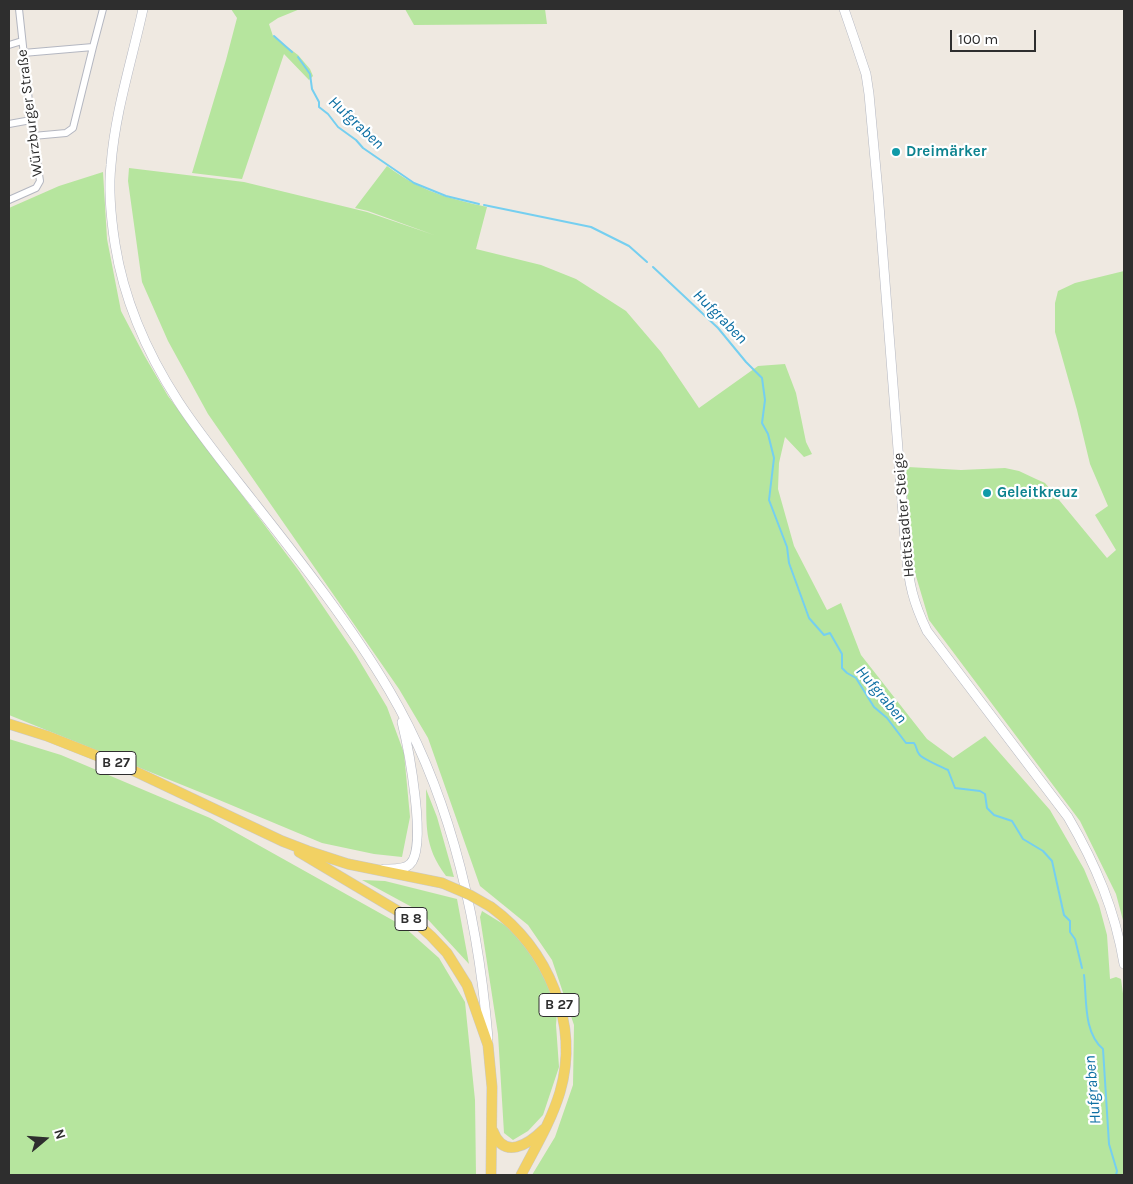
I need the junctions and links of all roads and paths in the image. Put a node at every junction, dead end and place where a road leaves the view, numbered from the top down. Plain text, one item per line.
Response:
1 (18, 9) edge
2 (103, 9) edge
3 (143, 9) edge
4 (844, 9) edge
5 (22, 41) junction
6 (9, 45) edge
7 (93, 47) junction
8 (23, 53) junction
9 (31, 120) junction
10 (9, 124) edge
11 (34, 136) junction
12 (9, 200) edge
13 (399, 707) junction
14 (9, 724) edge
15 (282, 841) junction
16 (379, 870) junction
17 (1124, 964) edge
18 (488, 1045) junction
19 (550, 1120) junction
20 (492, 1128) junction
21 (491, 1175) edge
22 (521, 1175) edge

1 - 5 street, Würzburger Straße
2 - 7 street
3 - 13 main road
4 - 17 main road, Hettstadter Steige
5 - 6 street
5 - 8 street, Würzburger Straße
7 - 8 street
7 - 11 street
8 - 9 street, Würzburger Straße
9 - 10 street
9 - 11 street, Würzburger Straße
11 - 12 street, Würzburger Straße
13 - 16 main road, B 27
13 - 18 main road
14 - 15 main road, B 27
15 - 16 main road, B 27
15 - 18 main road, B 8
16 - 19 main road, B 27, bridge
18 - 20 main road, B 8
19 - 20 main road
19 - 22 main road, B 27
20 - 21 main road, B 8

